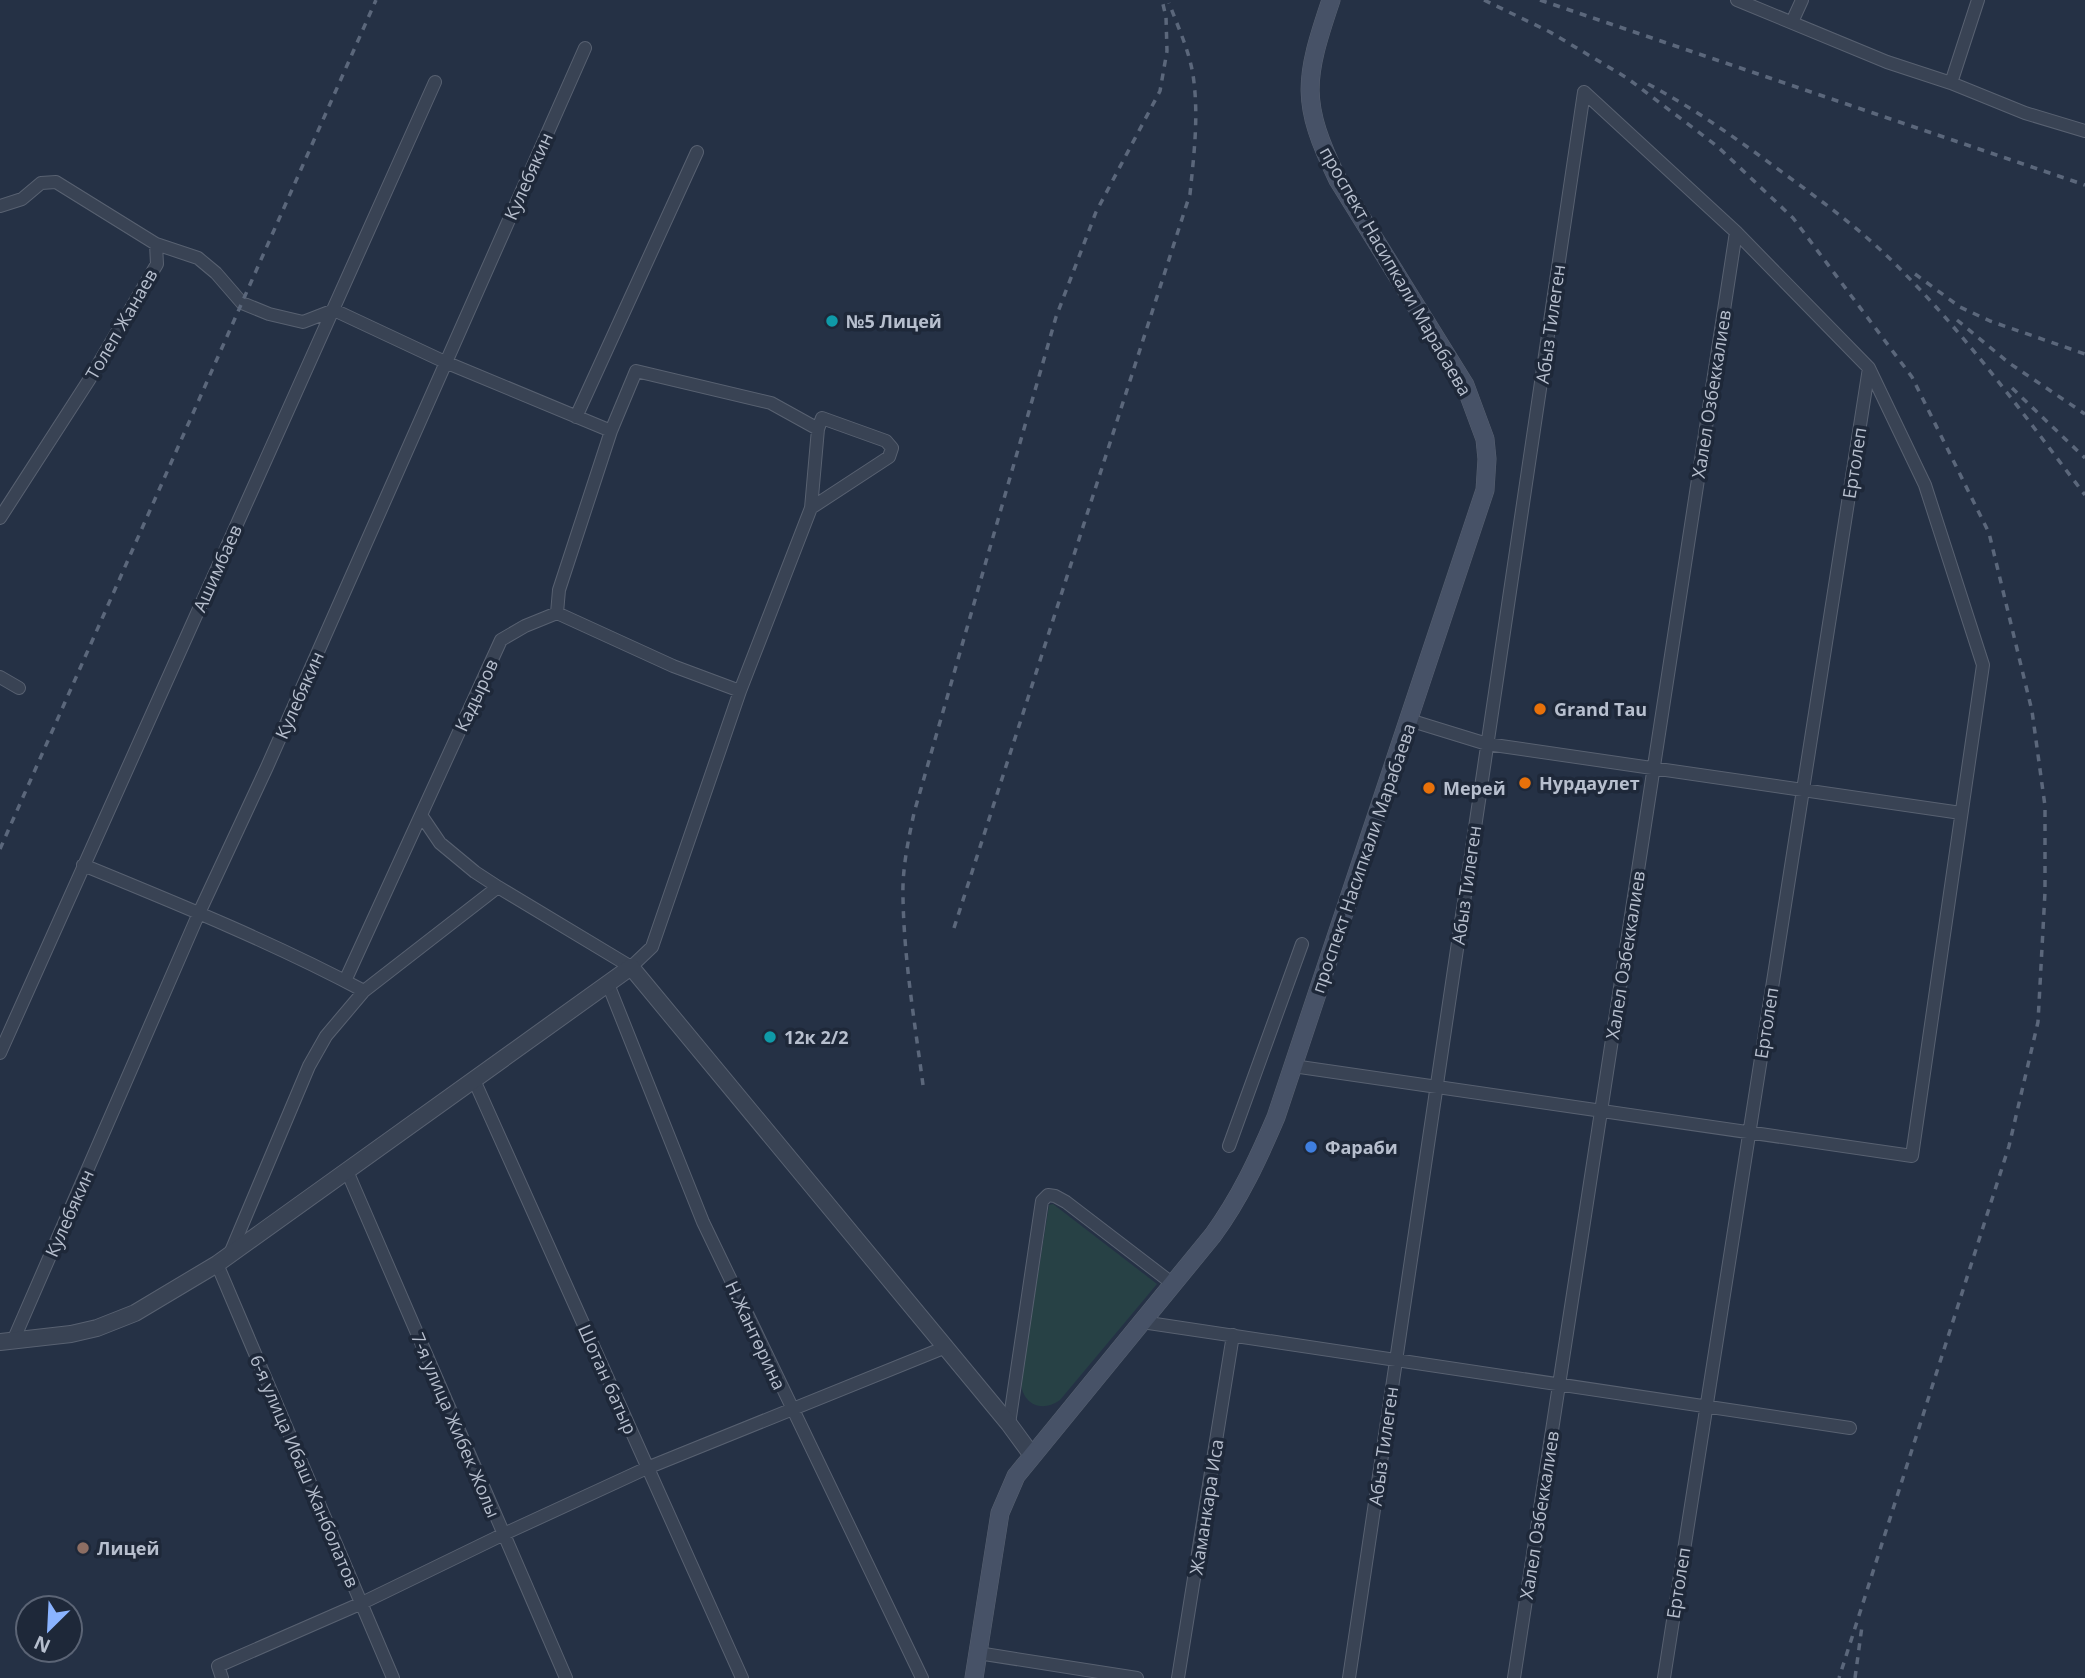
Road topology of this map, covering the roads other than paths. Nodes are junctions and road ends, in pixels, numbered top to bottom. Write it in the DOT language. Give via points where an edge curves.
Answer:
graph roads {
  1 [pos="1331,0"];
  2 [pos="1737,0"];
  3 [pos="1802,0"];
  4 [pos="1978,0"];
  5 [pos="1792,22"];
  6 [pos="585,48"];
  7 [pos="435,82"];
  8 [pos="1951,83"];
  9 [pos="2085,131"];
  10 [pos="697,152"];
  11 [pos="0,206"];
  12 [pos="1736,232"];
  13 [pos="156,244"];
  14 [pos="334,310"];
  15 [pos="445,362"];
  16 [pos="1869,368"];
  17 [pos="576,417"];
  18 [pos="818,429"];
  19 [pos="611,431"];
  20 [pos="811,508"];
  21 [pos="0,518"];
  22 [pos="557,613"];
  23 [pos="0,677"];
  24 [pos="19,688"];
  25 [pos="740,691"];
  26 [pos="1409,720"];
  27 [pos="1487,744"];
  28 [pos="1654,768"];
  29 [pos="1803,790"];
  30 [pos="1961,813"];
  31 [pos="421,815"];
  32 [pos="83,865"];
  33 [pos="498,887"];
  34 [pos="199,913"];
  35 [pos="1302,944"];
  36 [pos="631,967"];
  37 [pos="345,981"];
  38 [pos="608,984"];
  39 [pos="364,991"];
  40 [pos="0,1053"];
  41 [pos="1293,1066"];
  42 [pos="474,1080"];
  43 [pos="1436,1087"];
  44 [pos="1601,1111"];
  45 [pos="1749,1132"];
  46 [pos="1229,1146"];
  47 [pos="347,1171"];
  48 [pos="223,1260"];
  49 [pos="1174,1284"];
  50 [pos="1142,1322"];
  51 [pos="1233,1335"];
  52 [pos="6,1342"];
  53 [pos="946,1348"];
  54 [pos="1396,1360"];
  55 [pos="1559,1385"];
  56 [pos="1706,1408"];
  57 [pos="792,1410"];
  58 [pos="1009,1424"];
  59 [pos="1850,1428"];
  60 [pos="1031,1454"];
  61 [pos="647,1468"];
  62 [pos="504,1534"];
  63 [pos="362,1603"];
  64 [pos="978,1653"];
  65 [pos="220,1672"];
  66 [pos="393,1678"];
  67 [pos="566,1678"];
  68 [pos="742,1678"];
  69 [pos="922,1678"];
  70 [pos="974,1678"];
  71 [pos="1137,1678"];
  72 [pos="1178,1678"];
  73 [pos="1349,1678"];
  74 [pos="1514,1678"];
  75 [pos="1664,1678"];
  1 -- 26 [label="main road, проспект Насипкали Марабаева" via="1309,85 1320,144 1465,385 1486,449 1485,490"];
  2 -- 5 [label="street"];
  3 -- 5 [label="street"];
  4 -- 8 [label="street"];
  5 -- 8 [label="street"];
  6 -- 15 [label="street, Кулебякин"];
  7 -- 14 [label="street, Ашимбаев"];
  8 -- 9 [label="street"];
  10 -- 17 [label="street"];
  11 -- 13 [label="street, Толеп Жанаев" via="22,199 40,183 56,182"];
  12 -- 16 [label="street"];
  12 -- 27 [label="street, Абыз Тилеген" via="1584,92"];
  12 -- 28 [label="street, Халел Озбеккалиев"];
  13 -- 14 [label="street" via="198,258 242,303 269,314 303,322"];
  13 -- 21 [label="street, Толеп Жанаев" via="157,264"];
  14 -- 15 [label="street"];
  14 -- 32 [label="street, Ашимбаев"];
  15 -- 17 [label="street"];
  15 -- 34 [label="street, Кулебякин"];
  16 -- 29 [label="street, Ертолеп"];
  16 -- 30 [label="street" via="1925,485 1983,665"];
  17 -- 19 [label="street"];
  18 -- 19 [label="street" via="771,403 636,371"];
  18 -- 20 [label="street"];
  18 -- 20 [label="street" via="822,418 886,441 892,448 889,457"];
  19 -- 22 [label="street" via="559,590"];
  20 -- 25 [label="street"];
  22 -- 25 [label="street"];
  22 -- 31 [label="street, Кадыров" via="501,640"];
  23 -- 24 [label="street"];
  25 -- 36 [label="street" via="652,947"];
  26 -- 27 [label="street"];
  26 -- 41 [label="main road, проспект Насипкали Марабаева"];
  27 -- 28 [label="street"];
  27 -- 43 [label="street, Абыз Тилеген"];
  28 -- 29 [label="street"];
  28 -- 44 [label="street, Халел Озбеккалиев"];
  29 -- 30 [label="street"];
  29 -- 45 [label="street, Ертолеп"];
  30 -- 45 [label="street" via="1912,1156"];
  31 -- 33 [label="street" via="440,843"];
  31 -- 37 [label="street, Кадыров"];
  32 -- 34 [label="street"];
  32 -- 40 [label="street, Ашимбаев"];
  33 -- 36 [label="street"];
  33 -- 39 [label="street"];
  34 -- 37 [label="street"];
  34 -- 52 [label="street, Кулебякин"];
  35 -- 46 [label="street"];
  36 -- 38 [label="street"];
  36 -- 53 [label="street"];
  37 -- 39 [label="street"];
  38 -- 42 [label="street"];
  38 -- 57 [label="street, Н.Жантөрина" via="703,1222"];
  39 -- 48 [label="street" via="326,1036 309,1066"];
  41 -- 43 [label="street"];
  41 -- 49 [label="main road, проспект Насипкали Марабаева" via="1241,1194"];
  42 -- 47 [label="street"];
  42 -- 61 [label="street, Шотан батыр"];
  43 -- 44 [label="street"];
  43 -- 54 [label="street, Абыз Тилеген"];
  44 -- 45 [label="street"];
  44 -- 55 [label="street, Халел Озбеккалиев"];
  45 -- 56 [label="street, Ертолеп"];
  47 -- 48 [label="street"];
  47 -- 62 [label="street, 7-я улица Жибек Жолы"];
  48 -- 52 [label="street" via="135,1313 97,1328"];
  48 -- 63 [label="street, 6-я улица Ибаш Жанболатов"];
  49 -- 50 [label="main road, проспект Насипкали Марабаева"];
  49 -- 58 [label="street" via="1066,1202 1048,1195 1042,1201"];
  50 -- 51 [label="street"];
  50 -- 60 [label="main road, проспект Насипкали Марабаева"];
  51 -- 54 [label="street"];
  51 -- 72 [label="street, Жаманкара Иса"];
  53 -- 57 [label="street"];
  53 -- 58 [label="street"];
  54 -- 55 [label="street"];
  54 -- 73 [label="street, Абыз Тилеген"];
  55 -- 56 [label="street"];
  55 -- 74 [label="street, Халел Озбеккалиев"];
  56 -- 59 [label="street"];
  56 -- 75 [label="street, Ертолеп"];
  57 -- 61 [label="street"];
  57 -- 69 [label="street, Н.Жантөрина"];
  58 -- 60 [label="street"];
  60 -- 64 [label="main road, проспект Насипкали Марабаева" via="1000,1513"];
  61 -- 62 [label="street"];
  61 -- 68 [label="street, Шотан батыр"];
  62 -- 63 [label="street"];
  62 -- 67 [label="street, 7-я улица Жибек Жолы"];
  63 -- 65 [label="street"];
  63 -- 66 [label="street, 6-я улица Ибаш Жанболатов"];
  64 -- 70 [label="main road, проспект Насипкали Марабаева"];
  64 -- 71 [label="street"];
}
